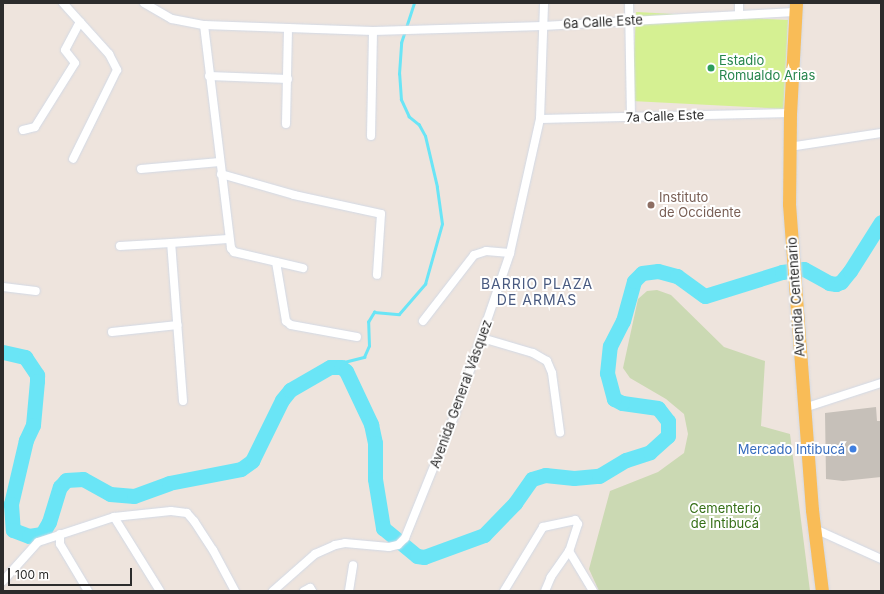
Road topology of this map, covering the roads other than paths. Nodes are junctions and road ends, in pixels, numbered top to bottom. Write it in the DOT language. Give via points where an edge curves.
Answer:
graph roads {
  1 [pos="63,3"];
  2 [pos="144,3"];
  3 [pos="544,3"];
  4 [pos="629,3"];
  5 [pos="739,3"];
  6 [pos="795,8"];
  7 [pos="739,14"];
  8 [pos="629,20"];
  9 [pos="80,22"];
  10 [pos="204,25"];
  11 [pos="543,26"];
  12 [pos="288,28"];
  13 [pos="373,31"];
  14 [pos="210,76"];
  15 [pos="288,79"];
  16 [pos="790,113"];
  17 [pos="631,117"];
  18 [pos="540,119"];
  19 [pos="286,124"];
  20 [pos="23,130"];
  21 [pos="881,133"];
  22 [pos="371,136"];
  23 [pos="789,147"];
  24 [pos="73,159"];
  25 [pos="220,162"];
  26 [pos="141,169"];
  27 [pos="221,174"];
  28 [pos="228,239"];
  29 [pos="171,243"];
  30 [pos="120,246"];
  31 [pos="510,253"];
  32 [pos="276,262"];
  33 [pos="303,268"];
  34 [pos="377,275"];
  35 [pos="3,287"];
  36 [pos="36,291"];
  37 [pos="423,321"];
  38 [pos="178,325"];
  39 [pos="112,332"];
  40 [pos="357,337"];
  41 [pos="482,338"];
  42 [pos="881,383"];
  43 [pos="183,401"];
  44 [pos="804,408"];
  45 [pos="560,432"];
  46 [pos="114,517"];
  47 [pos="815,529"];
  48 [pos="60,534"];
  49 [pos="569,551"];
  50 [pos="881,559"];
  51 [pos="353,565"];
  52 [pos="3,581"];
  53 [pos="88,591"];
  54 [pos="160,591"];
  55 [pos="235,591"];
  56 [pos="273,591"];
  57 [pos="304,591"];
  58 [pos="312,591"];
  59 [pos="349,591"];
  60 [pos="504,591"];
  61 [pos="545,591"];
  62 [pos="593,591"];
  63 [pos="822,591"];
  1 -- 9 [label="street"];
  2 -- 10 [label="street, 6a Calle Este" via="172,19"];
  3 -- 11 [label="street, Avenida General Vásquez"];
  4 -- 8 [label="street"];
  5 -- 7 [label="street"];
  6 -- 7 [label="street, 6a Calle Este"];
  6 -- 16 [label="main road, Avenida Centenario"];
  7 -- 8 [label="street, 6a Calle Este"];
  8 -- 11 [label="street, 6a Calle Este"];
  8 -- 17 [label="street"];
  9 -- 20 [label="street" via="65,50 75,63 35,127"];
  9 -- 24 [label="street" via="109,54 116,70"];
  10 -- 12 [label="street, 6a Calle Este"];
  10 -- 14 [label="street"];
  11 -- 13 [label="street, 6a Calle Este"];
  11 -- 18 [label="street, Avenida General Vásquez"];
  12 -- 13 [label="street, 6a Calle Este"];
  12 -- 15 [label="street"];
  13 -- 22 [label="street"];
  14 -- 15 [label="street"];
  14 -- 25 [label="street"];
  15 -- 19 [label="street"];
  16 -- 17 [label="street, 7a Calle Este"];
  16 -- 23 [label="main road, Avenida Centenario"];
  17 -- 18 [label="street, 7a Calle Este"];
  18 -- 31 [label="street, Avenida General Vásquez"];
  21 -- 23 [label="street"];
  23 -- 44 [label="main road, Avenida Centenario" via="789,204"];
  25 -- 26 [label="street"];
  25 -- 27 [label="street"];
  27 -- 28 [label="street"];
  27 -- 34 [label="street" via="294,195 381,214"];
  28 -- 29 [label="street"];
  28 -- 32 [label="street" via="234,252"];
  29 -- 30 [label="street"];
  29 -- 38 [label="street"];
  31 -- 37 [label="street" via="486,251 474,256"];
  31 -- 41 [label="street, Avenida General Vásquez"];
  32 -- 33 [label="street"];
  32 -- 40 [label="street" via="286,321 291,325"];
  35 -- 36 [label="street"];
  38 -- 39 [label="street"];
  38 -- 43 [label="street"];
  41 -- 45 [label="street" via="533,353 547,361 552,373"];
  41 -- 56 [label="street, Avenida General Vásquez" via="455,414 405,538 398,545 390,547 345,543 335,545 315,554"];
  42 -- 44 [label="street"];
  44 -- 47 [label="main road, Avenida Centenario"];
  46 -- 48 [label="street"];
  46 -- 54 [label="street"];
  46 -- 55 [label="street" via="171,511 187,513 213,550"];
  47 -- 50 [label="street"];
  47 -- 63 [label="main road, Avenida Centenario"];
  48 -- 52 [label="street" via="38,542"];
  48 -- 53 [label="street" via="60,544"];
  49 -- 60 [label="street" via="577,522 543,527"];
  49 -- 61 [label="street" via="551,577"];
  49 -- 62 [label="street"];
  51 -- 59 [label="street"];
  57 -- 58 [label="street" via="310,588"];
}
